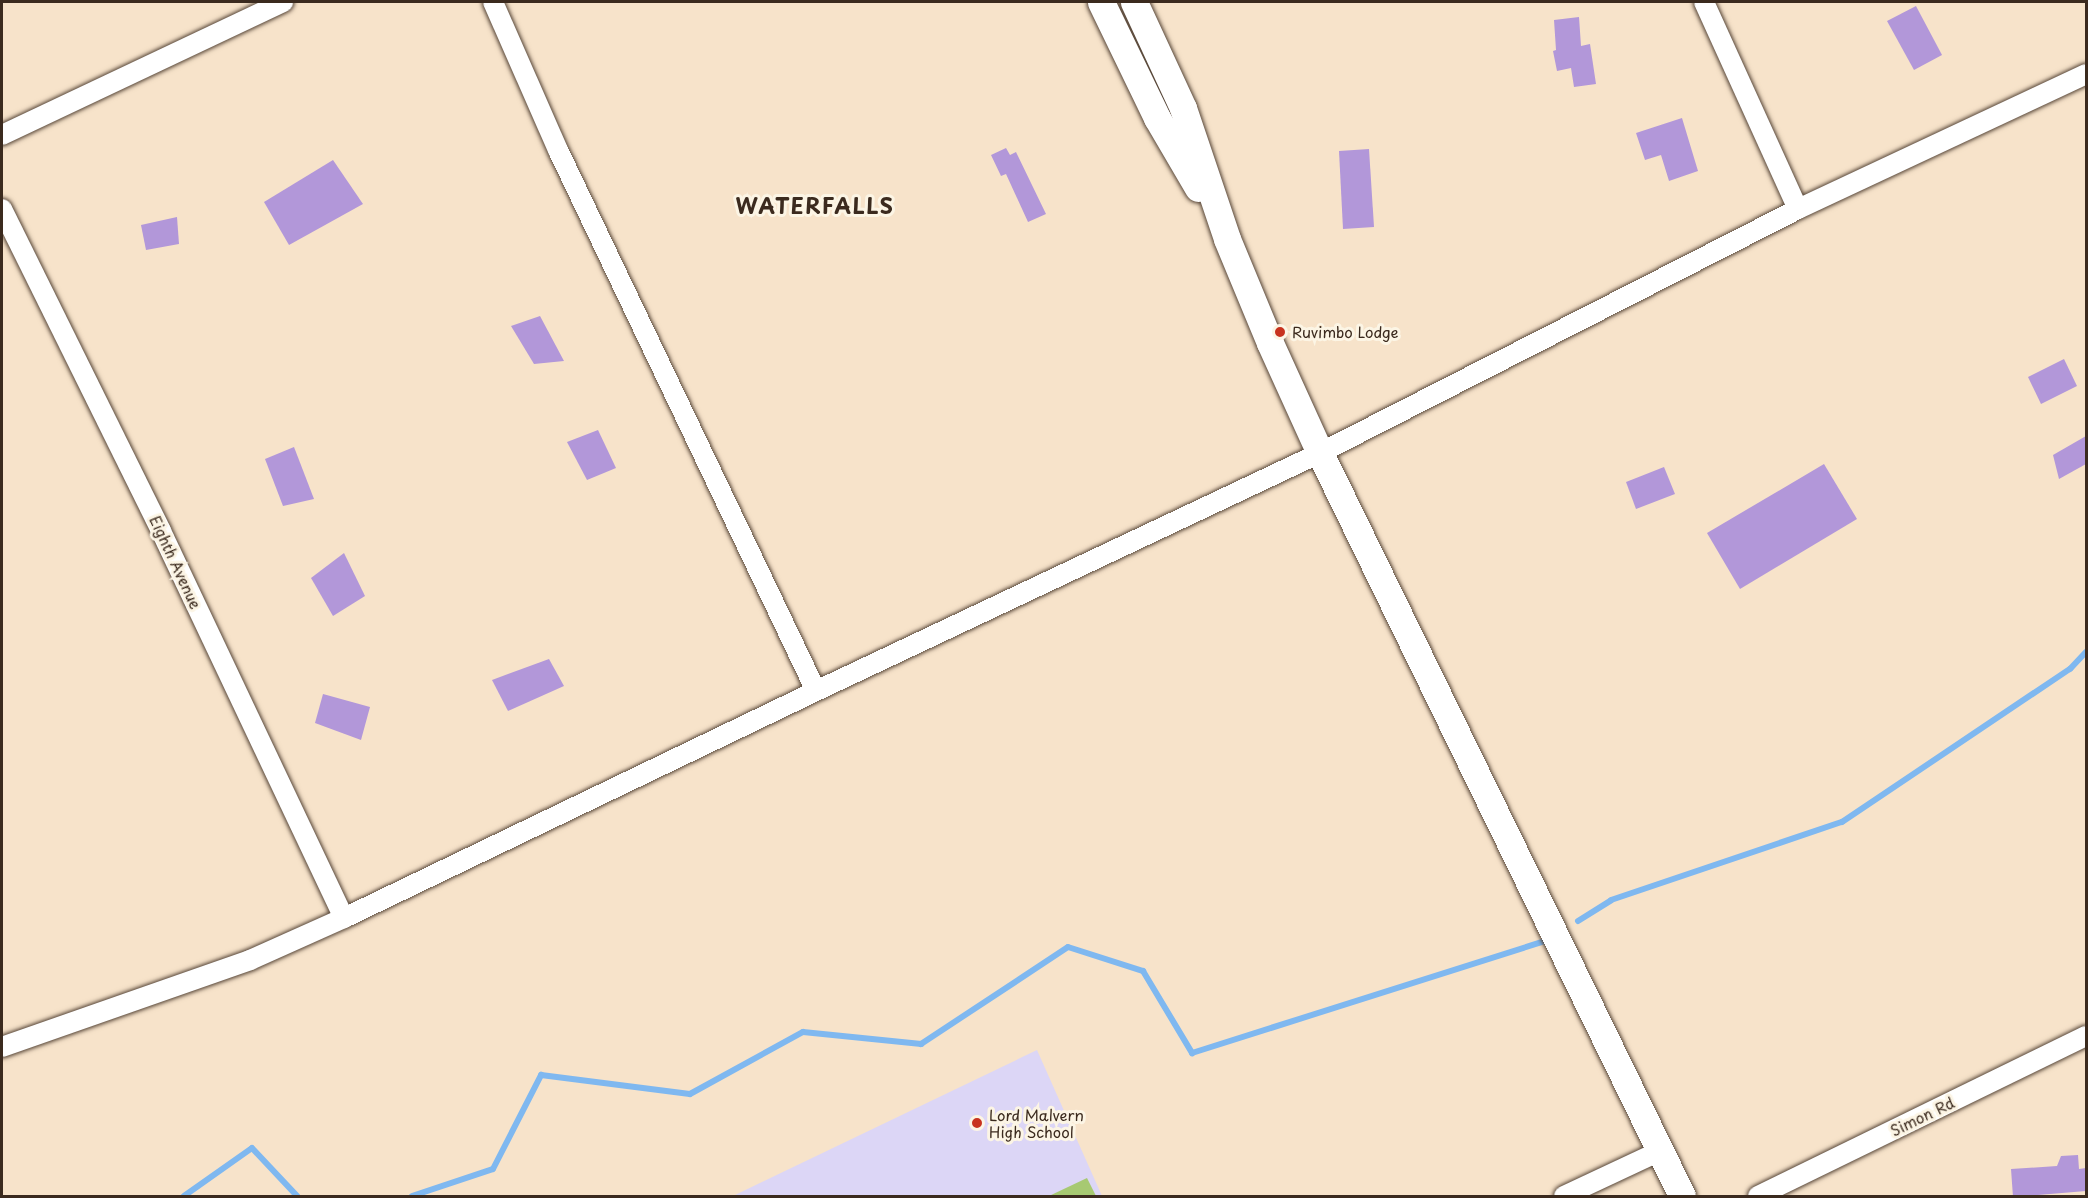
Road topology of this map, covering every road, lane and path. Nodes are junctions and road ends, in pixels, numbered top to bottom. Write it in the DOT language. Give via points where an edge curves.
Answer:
graph roads {
  1 [pos="283,2"];
  2 [pos="493,2"];
  3 [pos="1101,2"];
  4 [pos="1134,2"];
  5 [pos="1704,2"];
  6 [pos="2086,74"];
  7 [pos="2,135"];
  8 [pos="2,209"];
  9 [pos="1798,209"];
  10 [pos="1227,239"];
  11 [pos="1320,453"];
  12 [pos="816,691"];
  13 [pos="344,918"];
  14 [pos="2086,1036"];
  15 [pos="2,1047"];
  16 [pos="1660,1151"];
  17 [pos="1564,1197"];
  18 [pos="1682,1197"];
  19 [pos="1758,1197"];
  1 -- 7 [label="street"];
  2 -- 12 [label="street" via="558,150"];
  3 -- 10 [label="street" via="1157,118"];
  4 -- 10 [label="street" via="1183,108"];
  5 -- 9 [label="street"];
  6 -- 9 [label="street"];
  8 -- 13 [label="street, Eighth Avenue" via="162,531"];
  9 -- 11 [label="street"];
  10 -- 11 [label="street"];
  11 -- 12 [label="street"];
  11 -- 16 [label="street"];
  12 -- 13 [label="street"];
  13 -- 15 [label="street" via="250,960"];
  14 -- 19 [label="street, Simon Rd"];
  16 -- 17 [label="street"];
  16 -- 18 [label="street"];
}
